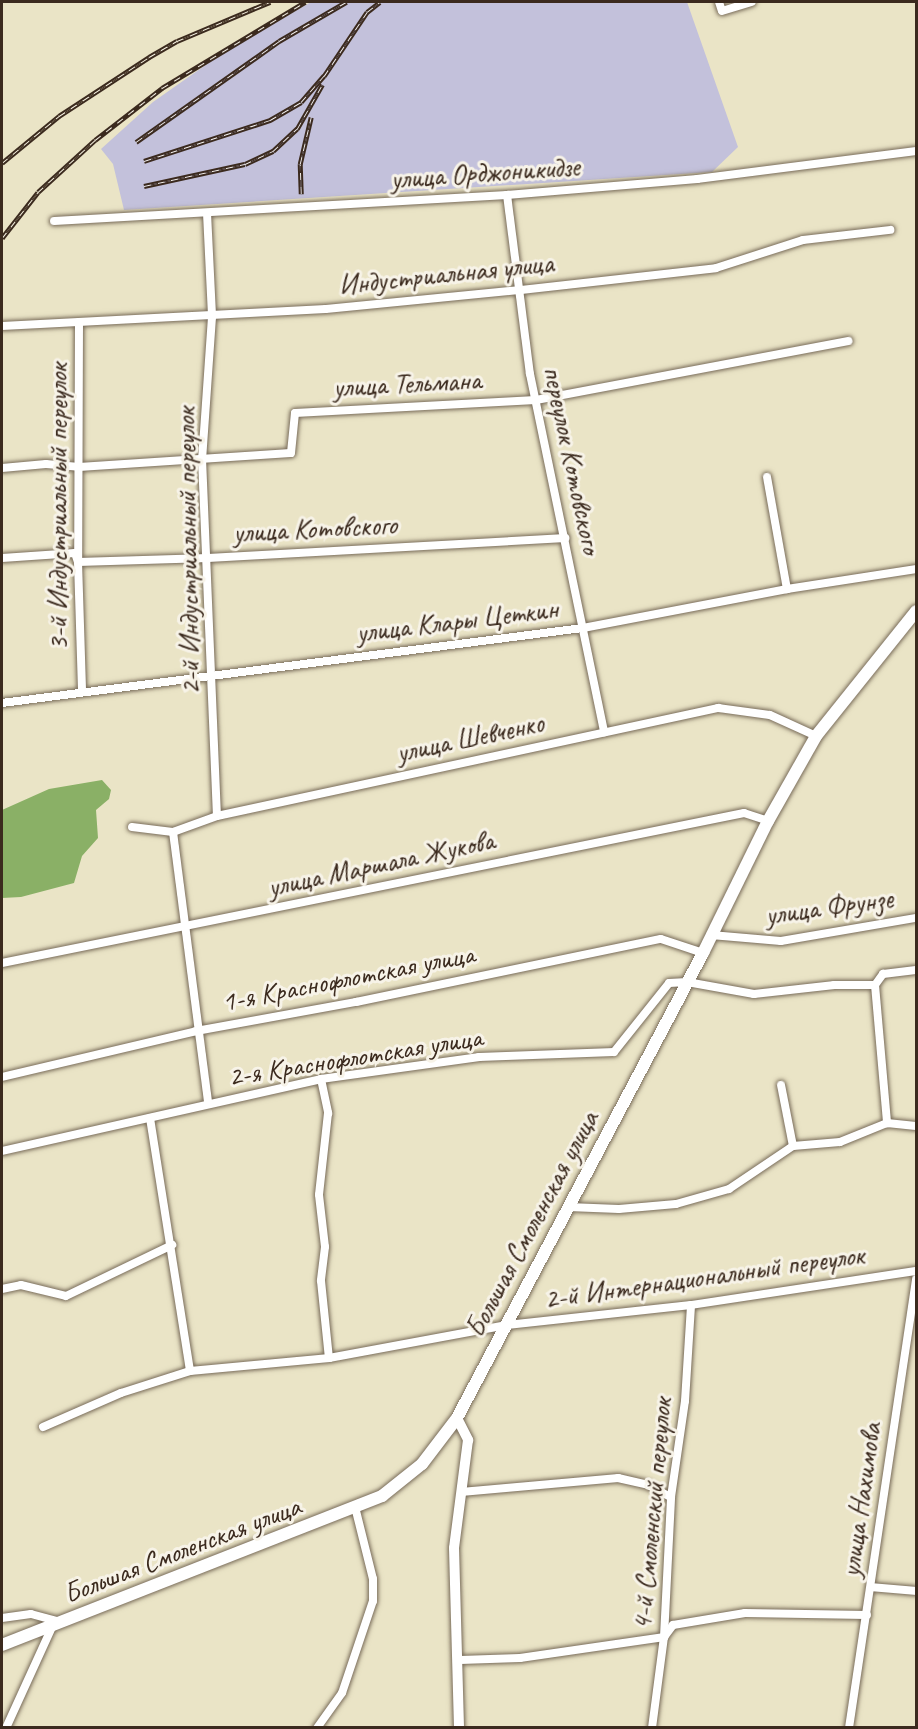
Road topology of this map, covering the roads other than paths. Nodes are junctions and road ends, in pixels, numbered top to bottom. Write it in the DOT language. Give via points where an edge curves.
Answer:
graph roads {
  1 [pos="719,2"];
  2 [pos="752,2"];
  3 [pos="916,152"];
  4 [pos="507,195"];
  5 [pos="207,213"];
  6 [pos="54,221"];
  7 [pos="890,230"];
  8 [pos="521,290"];
  9 [pos="212,316"];
  10 [pos="79,322"];
  11 [pos="2,326"];
  12 [pos="848,341"];
  13 [pos="536,400"];
  14 [pos="202,459"];
  15 [pos="80,467"];
  16 [pos="2,468"];
  17 [pos="767,477"];
  18 [pos="565,538"];
  19 [pos="2,558"];
  20 [pos="208,558"];
  21 [pos="78,562"];
  22 [pos="916,569"];
  23 [pos="787,589"];
  24 [pos="916,611"];
  25 [pos="582,628"];
  26 [pos="212,674"];
  27 [pos="82,691"];
  28 [pos="2,703"];
  29 [pos="604,732"];
  30 [pos="816,736"];
  31 [pos="217,816"];
  32 [pos="768,820"];
  33 [pos="132,827"];
  34 [pos="173,832"];
  35 [pos="916,918"];
  36 [pos="184,927"];
  37 [pos="711,935"];
  38 [pos="703,953"];
  39 [pos="2,963"];
  40 [pos="916,970"];
  41 [pos="687,982"];
  42 [pos="875,985"];
  43 [pos="196,1031"];
  44 [pos="2,1077"];
  45 [pos="321,1079"];
  46 [pos="781,1084"];
  47 [pos="208,1103"];
  48 [pos="150,1118"];
  49 [pos="887,1123"];
  50 [pos="916,1126"];
  51 [pos="793,1146"];
  52 [pos="2,1151"];
  53 [pos="568,1207"];
  54 [pos="172,1245"];
  55 [pos="916,1271"];
  56 [pos="916,1279"];
  57 [pos="2,1289"];
  58 [pos="691,1305"];
  59 [pos="507,1325"];
  60 [pos="329,1358"];
  61 [pos="190,1371"];
  62 [pos="457,1418"];
  63 [pos="43,1428"];
  64 [pos="461,1492"];
  65 [pos="671,1497"];
  66 [pos="355,1507"];
  67 [pos="871,1587"];
  68 [pos="916,1591"];
  69 [pos="867,1615"];
  70 [pos="2,1618"];
  71 [pos="57,1624"];
  72 [pos="664,1636"];
  73 [pos="2,1645"];
  74 [pos="460,1660"];
  75 [pos="6,1728"];
  76 [pos="317,1728"];
  77 [pos="459,1728"];
  78 [pos="652,1728"];
  79 [pos="849,1728"];
  1 -- 2 [label="street" via="722,11"];
  3 -- 4 [label="street, улица Орджоникидзе" via="697,179"];
  4 -- 5 [label="street, улица Орджоникидзе"];
  4 -- 8 [label="street, переулок Котовского"];
  5 -- 6 [label="street, улица Орджоникидзе"];
  5 -- 9 [label="street, 2-й Индустриальный переулок"];
  7 -- 8 [label="street, Индустриальная улица" via="803,240 716,268"];
  8 -- 9 [label="street, Индустриальная улица"];
  8 -- 13 [label="street, переулок Котовского"];
  9 -- 10 [label="street, Индустриальная улица"];
  9 -- 14 [label="street, 2-й Индустриальный переулок"];
  10 -- 11 [label="street, Индустриальная улица"];
  10 -- 15 [label="street, 3-й Индустриальный переулок"];
  12 -- 13 [label="street, улица Тельмана"];
  13 -- 14 [label="street, улица Тельмана" via="295,413 291,453"];
  13 -- 18 [label="street, переулок Котовского"];
  14 -- 15 [label="street, улица Тельмана"];
  14 -- 20 [label="street, 2-й Индустриальный переулок"];
  15 -- 16 [label="street, улица Тельмана" via="46,464"];
  15 -- 21 [label="street, 3-й Индустриальный переулок"];
  17 -- 23 [label="street"];
  18 -- 20 [label="street, улица Котовского"];
  18 -- 25 [label="street, переулок Котовского"];
  19 -- 21 [label="street, улица Котовского" via="75,554"];
  20 -- 21 [label="street, улица Котовского"];
  20 -- 26 [label="street, 2-й Индустриальный переулок"];
  21 -- 27 [label="street, 3-й Индустриальный переулок"];
  22 -- 23 [label="street, улица Клары Цеткин"];
  23 -- 25 [label="street, улица Клары Цеткин"];
  24 -- 30 [label="main road, Большая Смоленская улица"];
  25 -- 26 [label="street, улица Клары Цеткин"];
  25 -- 29 [label="street, переулок Котовского"];
  26 -- 27 [label="street, улица Клары Цеткин"];
  26 -- 31 [label="street, 2-й Индустриальный переулок"];
  27 -- 28 [label="street, улица Клары Цеткин"];
  29 -- 30 [label="street, улица Шевченко" via="718,708 770,715"];
  29 -- 31 [label="street, улица Шевченко"];
  30 -- 32 [label="main road, Большая Смоленская улица"];
  31 -- 34 [label="street, улица Шевченко"];
  32 -- 36 [label="street, улица Маршала Жукова" via="744,813"];
  32 -- 37 [label="main road, Большая Смоленская улица"];
  33 -- 34 [label="street, улица Шевченко"];
  34 -- 36 [label="street"];
  35 -- 37 [label="street, улица Фрунзе" via="781,941"];
  36 -- 39 [label="street, улица Маршала Жукова"];
  36 -- 43 [label="street"];
  37 -- 38 [label="main road, Большая Смоленская улица"];
  38 -- 41 [label="main road, Большая Смоленская улица"];
  38 -- 43 [label="street, 1-я Краснофлотская улица" via="661,939"];
  40 -- 42 [label="street" via="883,974"];
  41 -- 42 [label="street" via="754,994"];
  41 -- 45 [label="street, 2-я Краснофлотская улица" via="669,983 614,1052 479,1057"];
  41 -- 53 [label="main road, Большая Смоленская улица"];
  42 -- 49 [label="street"];
  43 -- 44 [label="street, 1-я Краснофлотская улица"];
  43 -- 47 [label="street"];
  45 -- 47 [label="street, 2-я Краснофлотская улица"];
  45 -- 60 [label="street" via="328,1113 319,1195 325,1247 321,1281"];
  46 -- 51 [label="street"];
  47 -- 48 [label="street, 2-я Краснофлотская улица"];
  48 -- 52 [label="street, 2-я Краснофлотская улица"];
  48 -- 54 [label="street"];
  49 -- 50 [label="street"];
  49 -- 51 [label="street" via="840,1142"];
  51 -- 53 [label="street" via="729,1189 676,1204 620,1209"];
  53 -- 59 [label="main road, Большая Смоленская улица"];
  54 -- 57 [label="street" via="66,1296 21,1285"];
  54 -- 61 [label="street"];
  55 -- 58 [label="street, 2-й Интернациональный переулок"];
  56 -- 67 [label="street, улица Нахимова"];
  58 -- 59 [label="street, 2-й Интернациональный переулок"];
  58 -- 65 [label="street, 4-й Смоленский переулок" via="685,1401"];
  59 -- 60 [label="street, 2-й Интернациональный переулок"];
  59 -- 62 [label="main road, Большая Смоленская улица"];
  60 -- 61 [label="street, 2-й Интернациональный переулок"];
  61 -- 63 [label="street, 2-й Интернациональный переулок" via="121,1393"];
  62 -- 64 [label="street" via="468,1440"];
  62 -- 66 [label="main road, Большая Смоленская улица" via="422,1464 382,1496"];
  64 -- 65 [label="street" via="618,1478 648,1485"];
  64 -- 74 [label="street" via="453,1548"];
  65 -- 72 [label="street, 4-й Смоленский переулок"];
  66 -- 71 [label="main road, Большая Смоленская улица"];
  66 -- 76 [label="street" via="373,1579 373,1601 342,1693"];
  67 -- 68 [label="street"];
  67 -- 69 [label="street, улица Нахимова"];
  69 -- 72 [label="street" via="745,1613 674,1625"];
  69 -- 79 [label="street, улица Нахимова"];
  70 -- 71 [label="street" via="31,1614"];
  71 -- 73 [label="main road, Большая Смоленская улица"];
  71 -- 75 [label="street"];
  72 -- 74 [label="street" via="520,1658"];
  72 -- 78 [label="street, 4-й Смоленский переулок"];
  74 -- 77 [label="street"];
}
